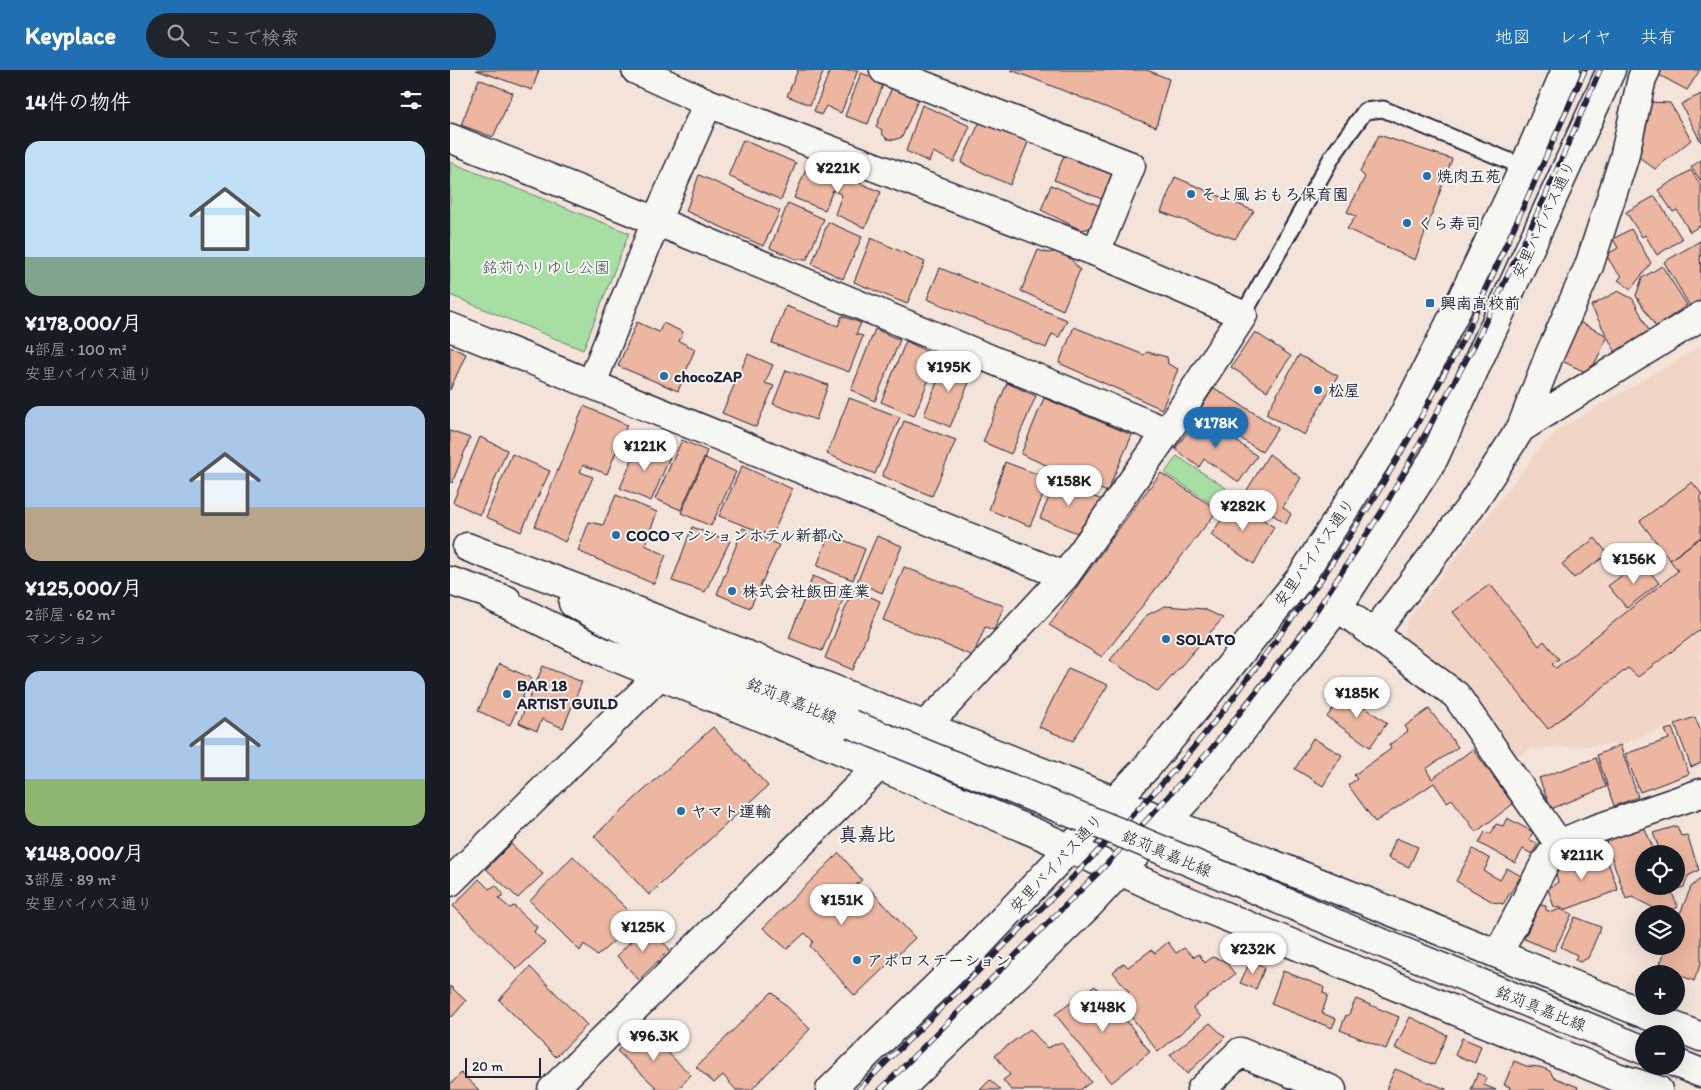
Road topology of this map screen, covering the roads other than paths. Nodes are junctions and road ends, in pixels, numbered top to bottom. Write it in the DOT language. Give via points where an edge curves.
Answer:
graph roads {
  1 [pos="636,70"];
  2 [pos="884,70"];
  3 [pos="1566,70"];
  4 [pos="1611,70"];
  5 [pos="1646,70"];
  6 [pos="708,103"];
  7 [pos="450,138"];
  8 [pos="1524,167"];
  9 [pos="656,221"];
  10 [pos="1096,252"];
  11 [pos="1243,315"];
  12 [pos="1701,316"];
  13 [pos="450,327"];
  14 [pos="592,384"];
  15 [pos="1521,428"];
  16 [pos="1167,432"];
  17 [pos="458,544"];
  18 [pos="1065,576"];
  19 [pos="450,581"];
  20 [pos="490,596"];
  21 [pos="1338,607"];
  22 [pos="1373,634"];
  23 [pos="634,635"];
  24 [pos="659,676"];
  25 [pos="923,726"];
  26 [pos="879,766"];
  27 [pos="1701,793"];
  28 [pos="1115,801"];
  29 [pos="1166,822"];
  30 [pos="1559,844"];
  31 [pos="1070,848"];
  32 [pos="1122,871"];
  33 [pos="450,882"];
  34 [pos="1498,954"];
  35 [pos="1701,1037"];
  36 [pos="1635,1046"];
  37 [pos="1685,1067"];
  38 [pos="1701,1073"];
  39 [pos="1615,1083"];
  40 [pos="552,1090"];
  41 [pos="830,1090"];
  42 [pos="899,1090"];
  43 [pos="1200,1090"];
  44 [pos="1332,1090"];
  45 [pos="1658,1090"];
  1 -- 6 [label="main road"];
  2 -- 10 [label="main road" via="1131,166"];
  3 -- 8 [label="main road, 安里バイパス通り"];
  4 -- 21 [label="main road, 安里バイパス通り" via="1434,458"];
  5 -- 15 [label="main road" via="1624,158 1589,266"];
  6 -- 9 [label="main road"];
  6 -- 10 [label="main road"];
  7 -- 9 [label="main road"];
  8 -- 11 [label="lane" via="1383,109 1364,111 1332,157"];
  8 -- 28 [label="main road, 安里バイパス通り" via="1398,426 1301,577 1202,701"];
  9 -- 14 [label="main road"];
  9 -- 16 [label="main road"];
  10 -- 11 [label="main road"];
  11 -- 16 [label="main road"];
  12 -- 15 [label="main road"];
  13 -- 14 [label="main road"];
  14 -- 18 [label="main road"];
  15 -- 22 [label="main road" via="1468,510"];
  16 -- 18 [label="main road"];
  17 -- 23 [label="main road, 銘苅真嘉比線"];
  17 -- 25 [label="main road" via="626,607"];
  18 -- 25 [label="main road"];
  19 -- 20 [label="main road, 銘苅真嘉比線"];
  20 -- 23 [label="main road, 銘苅真嘉比線"];
  20 -- 24 [label="main road"];
  21 -- 22 [label="main road"];
  21 -- 29 [label="main road, 安里バイパス通り" via="1209,774"];
  22 -- 30 [label="main road" via="1456,695"];
  23 -- 36 [label="main road, 銘苅真嘉比線, bridge"];
  24 -- 26 [label="main road"];
  24 -- 33 [label="main road"];
  25 -- 28 [label="main road"];
  26 -- 31 [label="main road"];
  26 -- 40 [label="main road"];
  27 -- 30 [label="main road"];
  28 -- 29 [label="main road"];
  28 -- 31 [label="main road, 安里バイパス通り"];
  29 -- 32 [label="main road, 安里バイパス通り"];
  29 -- 34 [label="main road"];
  30 -- 34 [label="main road" via="1545,863"];
  31 -- 32 [label="main road"];
  31 -- 41 [label="main road, 安里バイパス通り" via="970,954"];
  32 -- 39 [label="main road"];
  32 -- 42 [label="main road, 安里バイパス通り"];
  34 -- 35 [label="main road"];
  37 -- 38 [label="main road"];
  39 -- 45 [label="main road"];
  43 -- 44 [label="main road" via="1240,1052"];
}
